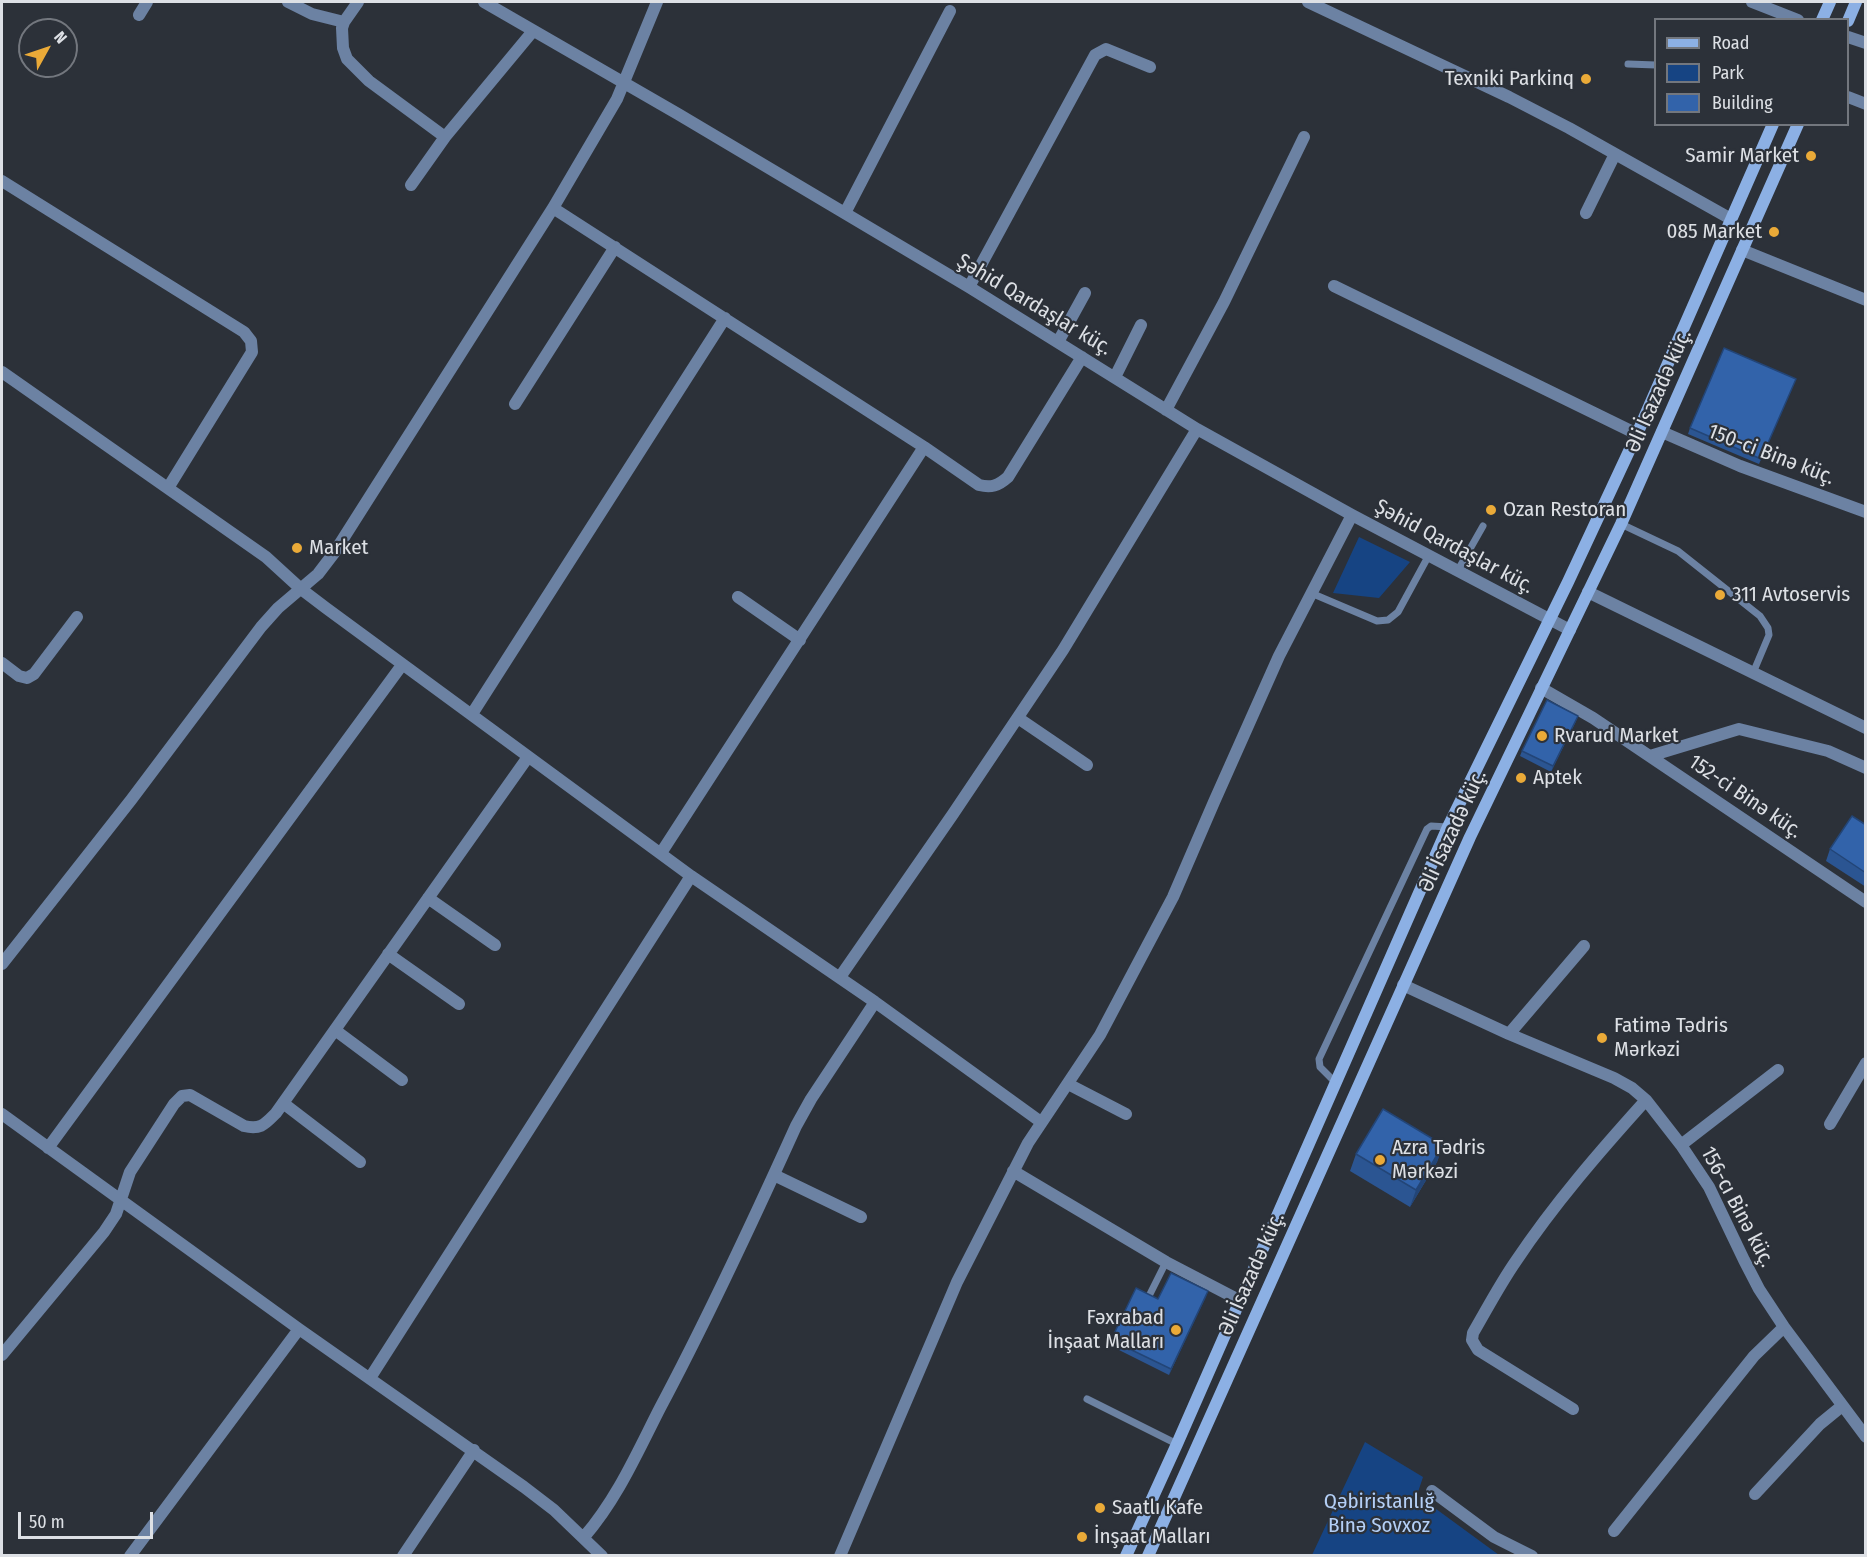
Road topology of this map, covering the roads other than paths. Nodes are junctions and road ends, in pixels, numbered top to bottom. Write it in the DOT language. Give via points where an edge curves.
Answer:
graph roads {
  1 [pos="147,2"];
  2 [pos="288,2"];
  3 [pos="358,2"];
  4 [pos="484,2"];
  5 [pos="657,2"];
  6 [pos="1308,2"];
  7 [pos="1752,2"];
  8 [pos="1830,2"];
  9 [pos="1856,2"];
  10 [pos="950,11"];
  11 [pos="140,15"];
  12 [pos="1793,18"];
  13 [pos="1823,18"];
  14 [pos="1849,19"];
  15 [pos="344,22"];
  16 [pos="533,31"];
  17 [pos="1849,37"];
  18 [pos="1866,42"];
  19 [pos="1628,64"];
  20 [pos="1654,65"];
  21 [pos="1149,67"];
  22 [pos="623,84"];
  23 [pos="1849,98"];
  24 [pos="1866,104"];
  25 [pos="1772,126"];
  26 [pos="1797,126"];
  27 [pos="445,137"];
  28 [pos="1304,137"];
  29 [pos="1615,153"];
  30 [pos="2,181"];
  31 [pos="411,185"];
  32 [pos="553,208"];
  33 [pos="845,213"];
  34 [pos="1586,213"];
  35 [pos="1731,219"];
  36 [pos="615,247"];
  37 [pos="1742,250"];
  38 [pos="1334,286"];
  39 [pos="969,287"];
  40 [pos="1085,293"];
  41 [pos="1866,300"];
  42 [pos="725,318"];
  43 [pos="1141,325"];
  44 [pos="1058,342"];
  45 [pos="1082,357"];
  46 [pos="2,372"];
  47 [pos="1114,377"];
  48 [pos="515,404"];
  49 [pos="1166,410"];
  50 [pos="1197,429"];
  51 [pos="1662,432"];
  52 [pos="1637,434"];
  53 [pos="924,447"];
  54 [pos="168,488"];
  55 [pos="1866,512"];
  56 [pos="1352,515"];
  57 [pos="1621,524"];
  58 [pos="1483,526"];
  59 [pos="1429,555"];
  60 [pos="1458,570"];
  61 [pos="1568,582"];
  62 [pos="301,589"];
  63 [pos="1588,592"];
  64 [pos="1311,593"];
  65 [pos="738,597"];
  66 [pos="76,617"];
  67 [pos="1550,619"];
  68 [pos="1570,630"];
  69 [pos="800,640"];
  70 [pos="2,663"];
  71 [pos="402,665"];
  72 [pos="1753,673"];
  73 [pos="1541,688"];
  74 [pos="472,714"];
  75 [pos="1018,718"];
  76 [pos="1866,728"];
  77 [pos="1650,756"];
  78 [pos="528,757"];
  79 [pos="1087,765"];
  80 [pos="1866,768"];
  81 [pos="1448,827"];
  82 [pos="661,853"];
  83 [pos="691,876"];
  84 [pos="428,898"];
  85 [pos="1866,902"];
  86 [pos="495,945"];
  87 [pos="1584,946"];
  88 [pos="388,954"];
  89 [pos="2,964"];
  90 [pos="840,977"];
  91 [pos="1403,985"];
  92 [pos="875,1002"];
  93 [pos="459,1004"];
  94 [pos="335,1030"];
  95 [pos="1509,1034"];
  96 [pos="1866,1063"];
  97 [pos="1778,1070"];
  98 [pos="402,1080"];
  99 [pos="1335,1082"];
  100 [pos="1068,1083"];
  101 [pos="1646,1100"];
  102 [pos="283,1103"];
  103 [pos="2,1114"];
  104 [pos="1126,1114"];
  105 [pos="1041,1122"];
  106 [pos="1830,1124"];
  107 [pos="1681,1145"];
  108 [pos="48,1148"];
  109 [pos="360,1162"];
  110 [pos="1013,1171"];
  111 [pos="774,1174"];
  112 [pos="121,1199"];
  113 [pos="861,1217"];
  114 [pos="1166,1262"];
  115 [pos="1149,1296"];
  116 [pos="1239,1300"];
  117 [pos="1257,1309"];
  118 [pos="1784,1327"];
  119 [pos="299,1329"];
  120 [pos="2,1355"];
  121 [pos="370,1378"];
  122 [pos="1087,1399"];
  123 [pos="1842,1406"];
  124 [pos="1573,1409"];
  125 [pos="1866,1437"];
  126 [pos="1177,1444"];
  127 [pos="474,1450"];
  128 [pos="1432,1491"];
  129 [pos="1755,1494"];
  130 [pos="1614,1531"];
  131 [pos="584,1537"];
  132 [pos="130,1556"];
  133 [pos="403,1556"];
  134 [pos="602,1556"];
  135 [pos="840,1556"];
  136 [pos="1126,1556"];
  137 [pos="1148,1556"];
  138 [pos="1532,1556"];
  1 -- 11 [label="street"];
  2 -- 15 [label="street" via="312,14"];
  3 -- 15 [label="street"];
  4 -- 16 [label="street, Şəhid Qardaşlar küç."];
  5 -- 22 [label="street"];
  6 -- 29 [label="street" via="1509,97"];
  7 -- 12 [label="street"];
  8 -- 13 [label="main road"];
  9 -- 14 [label="main road"];
  10 -- 33 [label="street"];
  15 -- 27 [label="street" via="344,48 356,70"];
  16 -- 22 [label="street, Şəhid Qardaşlar küç."];
  16 -- 27 [label="street"];
  17 -- 18 [label="street"];
  19 -- 20 [label="lane"];
  21 -- 39 [label="street" via="1106,49 1095,55"];
  22 -- 32 [label="street"];
  22 -- 33 [label="street, Şəhid Qardaşlar küç."];
  23 -- 24 [label="street"];
  25 -- 35 [label="main road, Əli İsazadə küç."];
  26 -- 37 [label="main road, Əli İsazadə küç."];
  27 -- 31 [label="street"];
  28 -- 49 [label="street" via="1224,302"];
  29 -- 34 [label="street"];
  29 -- 35 [label="street"];
  30 -- 54 [label="street" via="244,332 251,341 252,352"];
  32 -- 36 [label="street"];
  32 -- 62 [label="street" via="334,553"];
  33 -- 39 [label="street, Şəhid Qardaşlar küç."];
  35 -- 52 [label="main road, Əli İsazadə küç."];
  36 -- 42 [label="street"];
  36 -- 48 [label="street"];
  37 -- 41 [label="street"];
  37 -- 51 [label="main road, Əli İsazadə küç."];
  38 -- 52 [label="street"];
  39 -- 44 [label="street, Şəhid Qardaşlar küç."];
  40 -- 44 [label="street"];
  42 -- 53 [label="street"];
  42 -- 74 [label="street"];
  43 -- 47 [label="street"];
  44 -- 45 [label="street, Şəhid Qardaşlar küç."];
  45 -- 47 [label="street, Şəhid Qardaşlar küç."];
  45 -- 53 [label="street" via="1002,483 979,485"];
  46 -- 54 [label="street"];
  47 -- 49 [label="street, Şəhid Qardaşlar küç."];
  49 -- 50 [label="street, Şəhid Qardaşlar küç."];
  50 -- 56 [label="street, Şəhid Qardaşlar küç."];
  50 -- 75 [label="street"];
  51 -- 55 [label="street, 150-ci Binə küç." via="1740,466"];
  51 -- 57 [label="main road, Əli İsazadə küç."];
  52 -- 61 [label="main road, Əli İsazadə küç."];
  53 -- 69 [label="street"];
  54 -- 62 [label="street" via="266,557"];
  56 -- 59 [label="street, Şəhid Qardaşlar küç."];
  56 -- 64 [label="street"];
  57 -- 63 [label="main road, Əli İsazadə küç."];
  57 -- 72 [label="lane" via="1678,551 1760,616 1769,635"];
  58 -- 60 [label="lane"];
  59 -- 60 [label="street, Şəhid Qardaşlar küç."];
  59 -- 64 [label="lane" via="1398,612 1388,620 1377,621"];
  60 -- 67 [label="street, Şəhid Qardaşlar küç."];
  61 -- 63 [label="main road"];
  61 -- 67 [label="main road, Əli İsazadə küç."];
  62 -- 71 [label="street"];
  62 -- 89 [label="street" via="261,627"];
  63 -- 68 [label="main road, Əli İsazadə küç."];
  63 -- 72 [label="street"];
  64 -- 100 [label="street" via="1279,656 1173,897 1100,1035"];
  65 -- 69 [label="street"];
  66 -- 70 [label="street" via="34,674 27,678 19,676"];
  67 -- 68 [label="street, Şəhid Qardaşlar küç."];
  67 -- 81 [label="main road, Əli İsazadə küç."];
  68 -- 73 [label="main road, Əli İsazadə küç."];
  69 -- 82 [label="street"];
  71 -- 74 [label="street"];
  71 -- 108 [label="street"];
  72 -- 76 [label="street"];
  73 -- 77 [label="street, 152-ci Binə küç."];
  73 -- 91 [label="main road, Əli İsazadə küç."];
  74 -- 78 [label="street"];
  75 -- 79 [label="street"];
  75 -- 90 [label="street"];
  77 -- 80 [label="street" via="1739,729 1828,751"];
  77 -- 85 [label="street, 152-ci Binə küç."];
  78 -- 82 [label="street"];
  78 -- 84 [label="street"];
  81 -- 99 [label="main road, Əli İsazadə küç."];
  81 -- 99 [label="lane" via="1427,829 1319,1059 1320,1067"];
  82 -- 83 [label="street"];
  83 -- 90 [label="street"];
  83 -- 121 [label="street"];
  84 -- 86 [label="street"];
  84 -- 88 [label="street"];
  87 -- 95 [label="street"];
  88 -- 93 [label="street"];
  88 -- 94 [label="street"];
  90 -- 92 [label="street"];
  91 -- 95 [label="street, 156-cı Binə küç."];
  91 -- 117 [label="main road, Əli İsazadə küç."];
  92 -- 105 [label="street"];
  92 -- 111 [label="street" via="811,1099"];
  94 -- 98 [label="street"];
  94 -- 102 [label="street"];
  95 -- 101 [label="street, 156-cı Binə küç." via="1614,1078"];
  96 -- 106 [label="street"];
  97 -- 107 [label="street"];
  99 -- 116 [label="main road, Əli İsazadə küç."];
  100 -- 104 [label="street"];
  100 -- 105 [label="street"];
  101 -- 107 [label="street, 156-cı Binə küç."];
  101 -- 124 [label="street" via="1540,1227 1473,1333 1478,1350"];
  102 -- 109 [label="street"];
  102 -- 112 [label="street" via="265,1125 254,1129 190,1095 182,1096 130,1172"];
  103 -- 108 [label="street"];
  105 -- 110 [label="street"];
  107 -- 118 [label="street, 156-cı Binə küç." via="1709,1187 1759,1289"];
  108 -- 112 [label="street"];
  110 -- 114 [label="street"];
  110 -- 135 [label="street" via="957,1282"];
  111 -- 113 [label="street"];
  111 -- 131 [label="street" via="692,1347 618,1490"];
  112 -- 119 [label="street"];
  112 -- 120 [label="street" via="104,1232"];
  114 -- 115 [label="lane"];
  114 -- 116 [label="street"];
  116 -- 117 [label="main road"];
  116 -- 126 [label="main road, Əli İsazadə küç."];
  117 -- 137 [label="main road, Əli İsazadə küç."];
  118 -- 123 [label="street, 156-cı Binə küç."];
  118 -- 130 [label="street" via="1754,1356"];
  119 -- 121 [label="street"];
  119 -- 132 [label="street"];
  121 -- 127 [label="street"];
  122 -- 126 [label="lane"];
  123 -- 125 [label="street, 156-cı Binə küç."];
  123 -- 129 [label="street"];
  126 -- 136 [label="main road, Əli İsazadə küç."];
  127 -- 131 [label="street"];
  127 -- 133 [label="street"];
  128 -- 138 [label="street" via="1494,1537"];
  131 -- 134 [label="street"];
}
